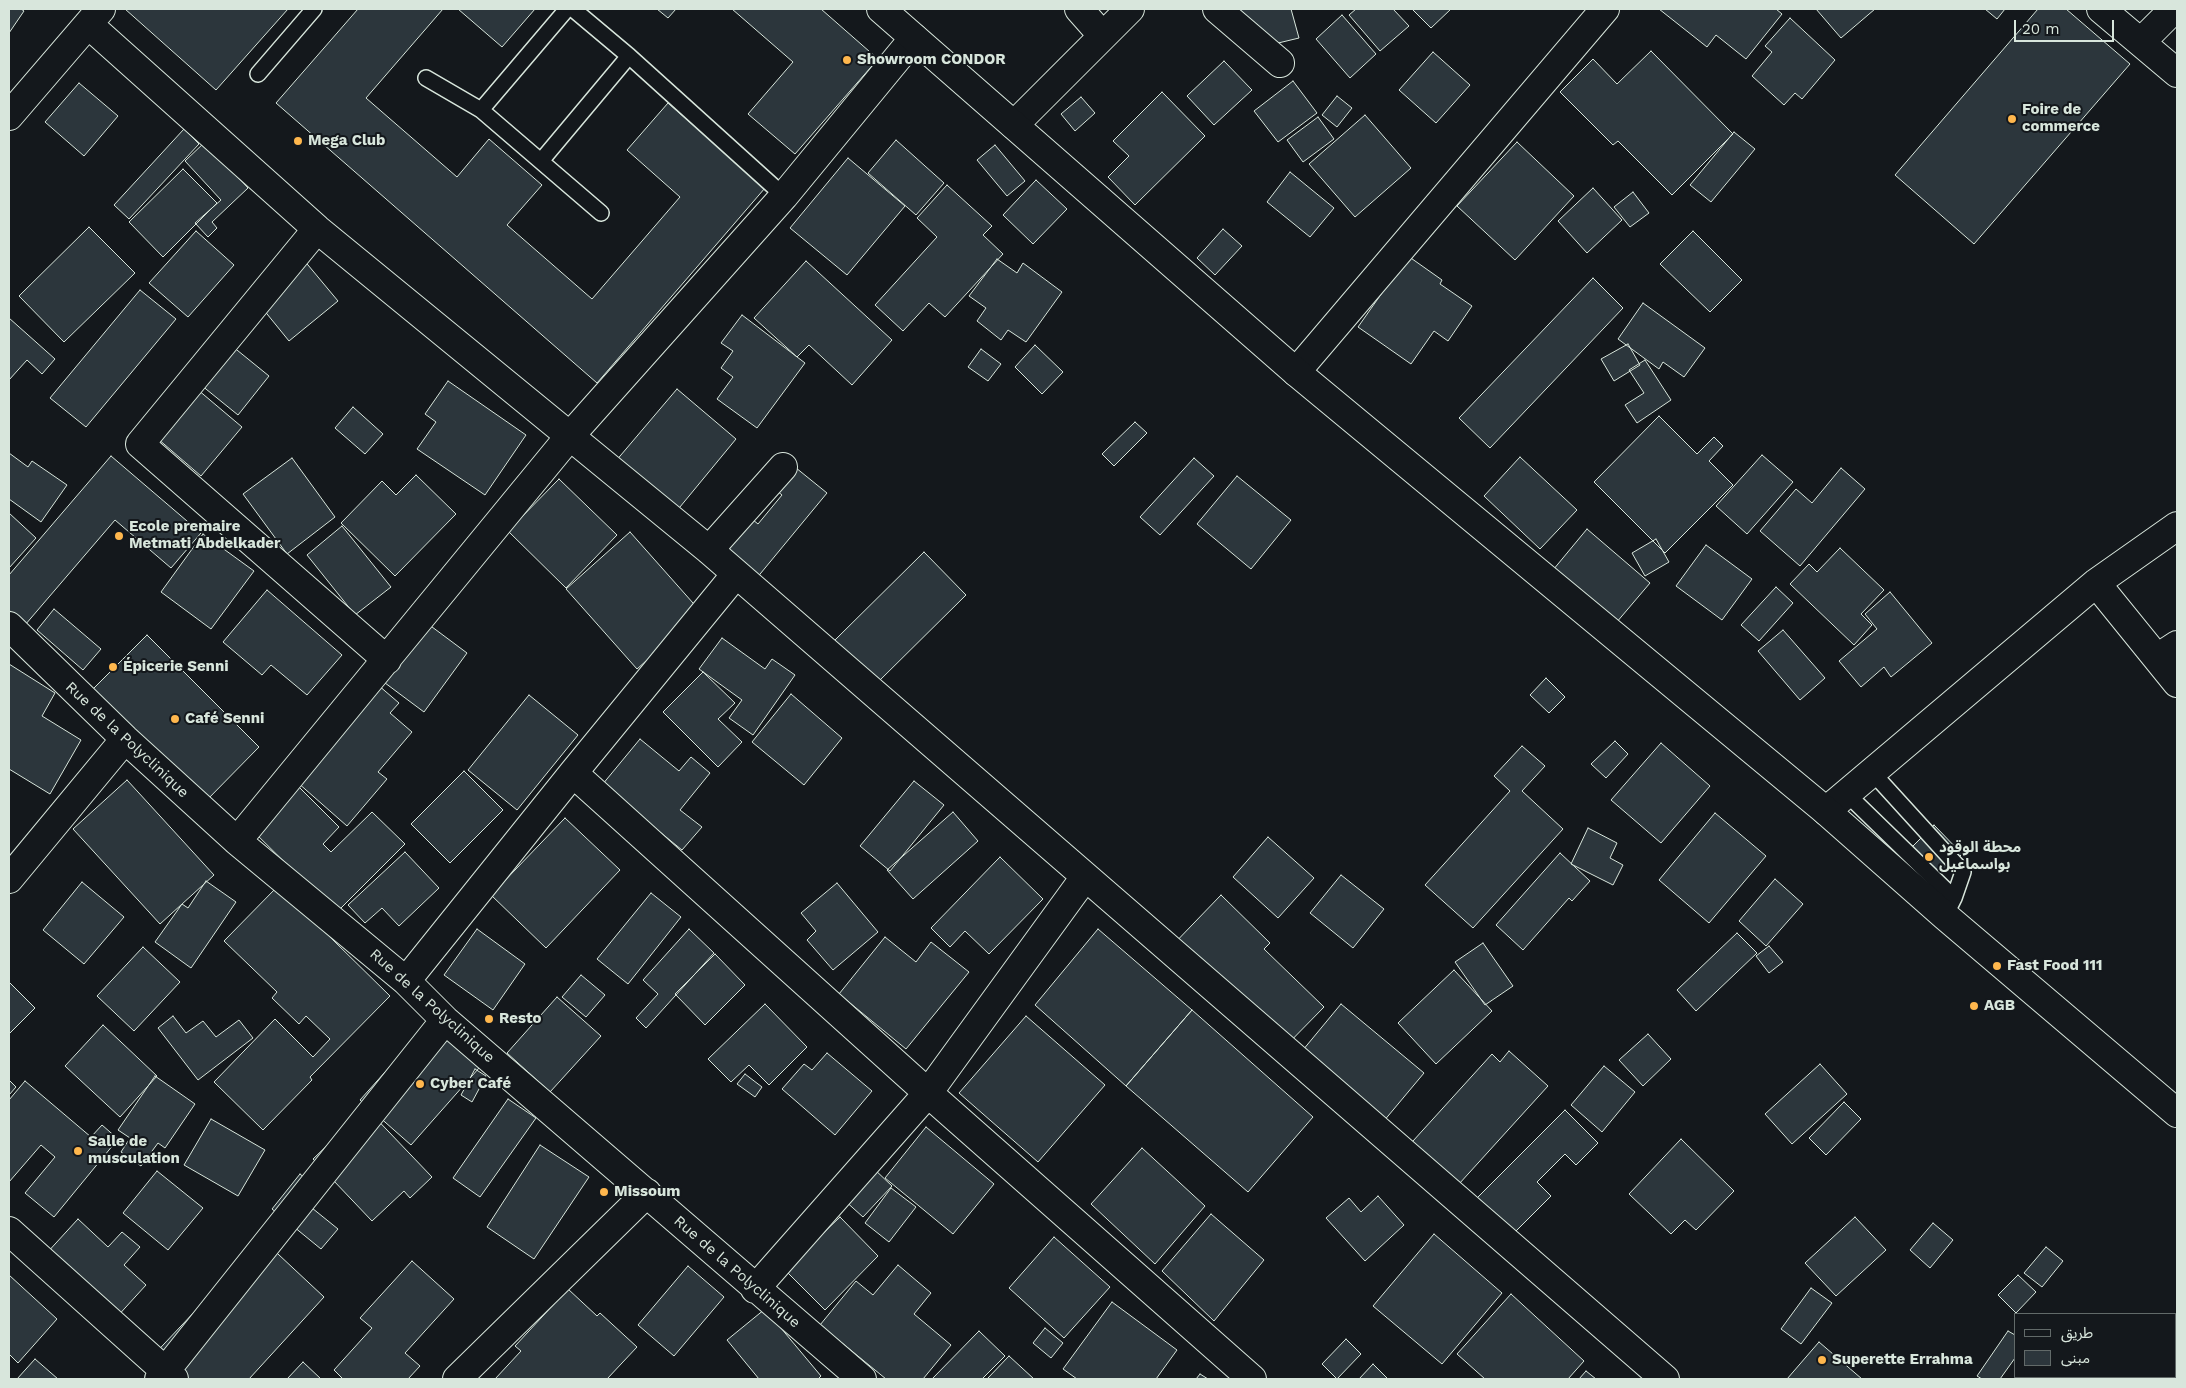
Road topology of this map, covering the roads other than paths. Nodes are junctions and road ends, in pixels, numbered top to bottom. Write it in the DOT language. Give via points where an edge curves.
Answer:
graph roads {
  1 [pos="314,9"];
  2 [pos="567,9"];
  3 [pos="573,9"];
  4 [pos="881,9"];
  5 [pos="1079,9"];
  6 [pos="1130,9"];
  7 [pos="1217,9"];
  8 [pos="1605,9"];
  9 [pos="2101,9"];
  10 [pos="2174,9"];
  11 [pos="94,17"];
  12 [pos="1102,35"];
  13 [pos="914,38"];
  14 [pos="2141,42"];
  15 [pos="629,56"];
  16 [pos="1280,63"];
  17 [pos="2177,73"];
  18 [pos="258,74"];
  19 [pos="426,78"];
  20 [pos="481,110"];
  21 [pos="9,116"];
  22 [pos="1014,125"];
  23 [pos="541,161"];
  24 [pos="784,196"];
  25 [pos="601,213"];
  26 [pos="317,229"];
  27 [pos="1296,372"];
  28 [pos="568,437"];
  29 [pos="783,467"];
  30 [pos="2177,526"];
  31 [pos="709,550"];
  32 [pos="736,574"];
  33 [pos="2096,583"];
  34 [pos="9,626"];
  35 [pos="2167,652"];
  36 [pos="386,660"];
  37 [pos="2177,682"];
  38 [pos="124,739"];
  39 [pos="1871,771"];
  40 [pos="573,773"];
  41 [pos="1848,794"];
  42 [pos="1826,810"];
  43 [pos="237,841"];
  44 [pos="1085,877"];
  45 [pos="9,879"];
  46 [pos="1950,907"];
  47 [pos="406,981"];
  48 [pos="445,1020"];
  49 [pos="928,1093"];
  50 [pos="2177,1113"];
  51 [pos="647,1193"];
  52 [pos="9,1231"];
  53 [pos="755,1288"];
  54 [pos="166,1377"];
  55 [pos="457,1379"];
  56 [pos="862,1379"];
  57 [pos="1252,1379"];
  58 [pos="1665,1379"];
  1 -- 18 [label="lane"];
  2 -- 20 [label="lane"];
  3 -- 15 [label="lane"];
  4 -- 13 [label="street"];
  5 -- 12 [label="street"];
  6 -- 12 [label="street"];
  7 -- 16 [label="street"];
  8 -- 27 [label="street"];
  9 -- 14 [label="street"];
  10 -- 14 [label="street"];
  11 -- 21 [label="street"];
  11 -- 26 [label="street"];
  12 -- 22 [label="street"];
  13 -- 22 [label="street"];
  13 -- 24 [label="street"];
  14 -- 17 [label="street"];
  15 -- 23 [label="lane"];
  15 -- 24 [label="lane"];
  19 -- 20 [label="lane"];
  20 -- 23 [label="lane"];
  22 -- 27 [label="street"];
  23 -- 25 [label="lane"];
  24 -- 28 [label="street"];
  26 -- 28 [label="street"];
  26 -- 36 [label="street" via="140,444"];
  27 -- 42 [label="street"];
  28 -- 31 [label="street"];
  28 -- 36 [label="street"];
  29 -- 31 [label="street"];
  30 -- 33 [label="street"];
  31 -- 32 [label="street"];
  32 -- 40 [label="street"];
  32 -- 44 [label="street"];
  33 -- 35 [label="street"];
  33 -- 39 [label="street"];
  34 -- 38 [label="street, Rue de la Polyclinique"];
  35 -- 37 [label="street"];
  36 -- 43 [label="street"];
  38 -- 43 [label="street, Rue de la Polyclinique"];
  38 -- 45 [label="street"];
  39 -- 41 [label="street"];
  39 -- 46 [label="lane" via="1963,872"];
  40 -- 47 [label="street"];
  40 -- 49 [label="street"];
  41 -- 42 [label="street"];
  41 -- 46 [label="lane"];
  42 -- 46 [label="street"];
  43 -- 47 [label="street, Rue de la Polyclinique"];
  44 -- 49 [label="street"];
  44 -- 58 [label="street"];
  46 -- 50 [label="street"];
  47 -- 48 [label="street, Rue de la Polyclinique"];
  48 -- 51 [label="street, Rue de la Polyclinique"];
  48 -- 54 [label="street"];
  49 -- 53 [label="street"];
  49 -- 57 [label="street"];
  51 -- 53 [label="street, Rue de la Polyclinique"];
  51 -- 55 [label="street"];
  52 -- 54 [label="street"];
  53 -- 56 [label="street, Rue de la Polyclinique"];
}
